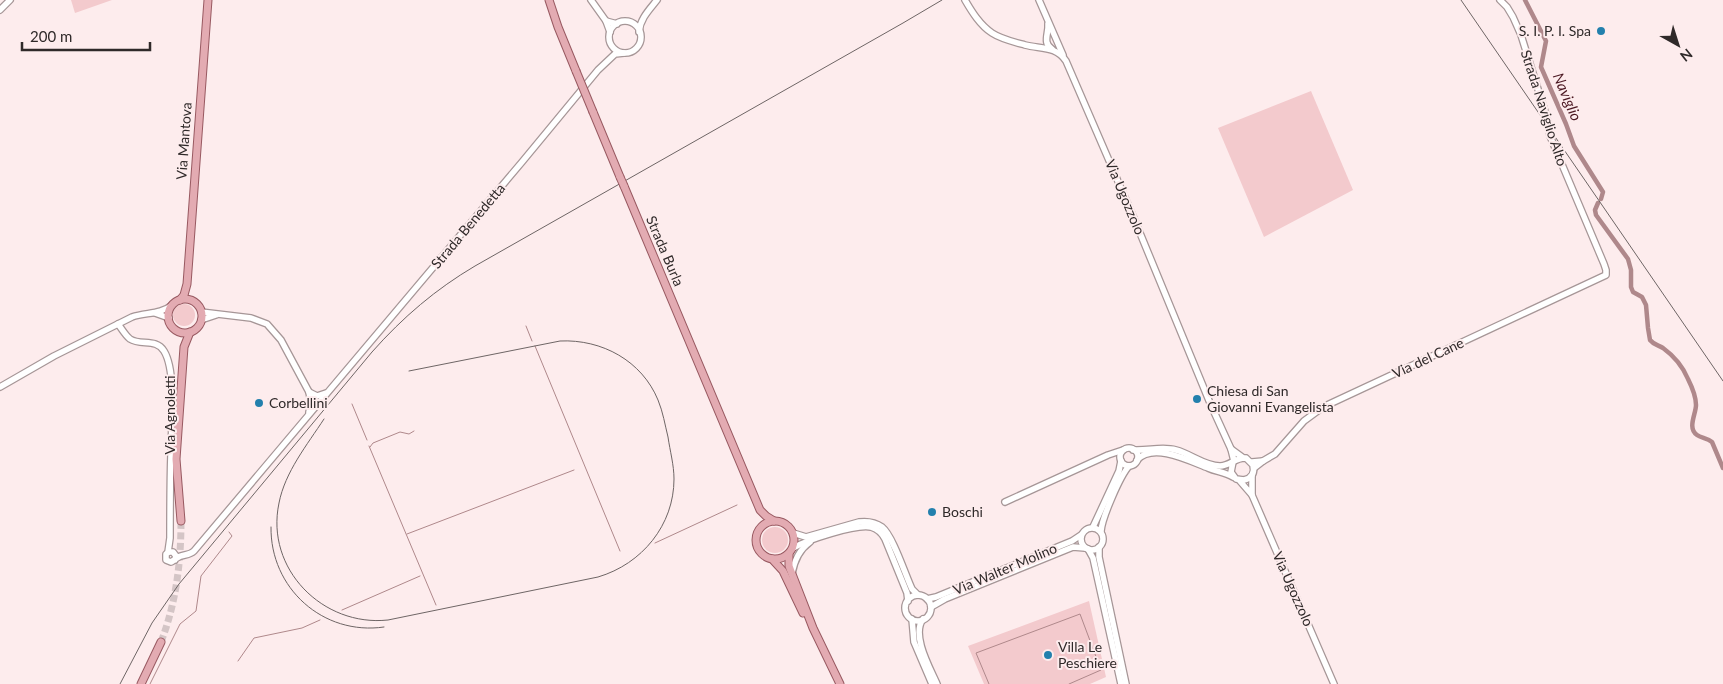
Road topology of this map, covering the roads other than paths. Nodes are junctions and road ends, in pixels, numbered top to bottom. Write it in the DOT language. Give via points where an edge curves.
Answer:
graph roads {
  1 [pos="10,0"];
  2 [pos="208,0"];
  3 [pos="549,0"];
  4 [pos="591,0"];
  5 [pos="657,0"];
  6 [pos="965,0"];
  7 [pos="1039,0"];
  8 [pos="1500,0"];
  9 [pos="2,5"];
  10 [pos="645,15"];
  11 [pos="606,20"];
  12 [pos="1047,20"];
  13 [pos="628,22"];
  14 [pos="617,24"];
  15 [pos="610,32"];
  16 [pos="639,32"];
  17 [pos="1053,32"];
  18 [pos="1047,35"];
  19 [pos="610,44"];
  20 [pos="1030,46"];
  21 [pos="1048,48"];
  22 [pos="624,53"];
  23 [pos="1065,60"];
  24 [pos="606,62"];
  25 [pos="1606,274"];
  26 [pos="187,284"];
  27 [pos="180,300"];
  28 [pos="194,301"];
  29 [pos="172,305"];
  30 [pos="202,312"];
  31 [pos="155,313"];
  32 [pos="217,315"];
  33 [pos="168,318"];
  34 [pos="201,320"];
  35 [pos="118,324"];
  36 [pos="177,331"];
  37 [pos="190,332"];
  38 [pos="184,347"];
  39 [pos="0,387"];
  40 [pos="330,390"];
  41 [pos="309,392"];
  42 [pos="316,396"];
  43 [pos="312,405"];
  44 [pos="1231,449"];
  45 [pos="1123,450"];
  46 [pos="1134,450"];
  47 [pos="1108,455"];
  48 [pos="1242,457"];
  49 [pos="1137,460"];
  50 [pos="1120,461"];
  51 [pos="1234,461"];
  52 [pos="1253,465"];
  53 [pos="1129,466"];
  54 [pos="1252,476"];
  55 [pos="1236,478"];
  56 [pos="1252,495"];
  57 [pos="1005,502"];
  58 [pos="760,510"];
  59 [pos="181,521"];
  60 [pos="774,521"];
  61 [pos="1093,527"];
  62 [pos="761,528"];
  63 [pos="1101,531"];
  64 [pos="793,533"];
  65 [pos="1082,534"];
  66 [pos="821,537"];
  67 [pos="1087,548"];
  68 [pos="1099,548"];
  69 [pos="791,551"];
  70 [pos="172,557"];
  71 [pos="772,559"];
  72 [pos="792,574"];
  73 [pos="918,595"];
  74 [pos="927,599"];
  75 [pos="908,601"];
  76 [pos="931,607"];
  77 [pos="912,618"];
  78 [pos="923,619"];
  79 [pos="813,628"];
  80 [pos="161,642"];
  81 [pos="141,684"];
  82 [pos="840,684"];
  83 [pos="932,684"];
  84 [pos="937,684"];
  85 [pos="1121,684"];
  86 [pos="1126,684"];
  87 [pos="1334,684"];
  1 -- 9 [label="street"];
  2 -- 26 [label="main road, Via Mantova"];
  3 -- 58 [label="main road, Strada Burla, bridge"];
  4 -- 11 [label="street"];
  5 -- 10 [label="street, Strada Benedetta"];
  6 -- 20 [label="street" via="992,33"];
  7 -- 12 [label="street"];
  8 -- 25 [label="street, Strada Naviglio Alto" via="1513,17 1521,36 1550,136"];
  10 -- 13 [label="street, Strada Benedetta"];
  10 -- 16 [label="street, Strada Benedetta"];
  11 -- 14 [label="street"];
  11 -- 15 [label="street, Strada Benedetta"];
  12 -- 17 [label="street"];
  12 -- 18 [label="street"];
  13 -- 14 [label="street, Strada Benedetta"];
  13 -- 16 [label="street"];
  14 -- 15 [label="street"];
  15 -- 19 [label="street, Strada Benedetta"];
  16 -- 22 [label="street, Strada Benedetta" via="638,45 631,52"];
  17 -- 21 [label="street"];
  17 -- 23 [label="street"];
  18 -- 20 [label="street"];
  18 -- 21 [label="street"];
  19 -- 22 [label="street"];
  19 -- 24 [label="street, Strada Benedetta"];
  20 -- 21 [label="street"];
  21 -- 23 [label="street, Via Ugozzolo"];
  22 -- 24 [label="street, Strada Benedetta" via="615,54"];
  23 -- 44 [label="street, Via Ugozzolo"];
  24 -- 40 [label="street, Strada Benedetta"];
  25 -- 52 [label="street, Via del Cane" via="1323,407 1304,421 1275,454"];
  26 -- 27 [label="main road, Via Mantova"];
  26 -- 28 [label="main road, Via Mantova"];
  27 -- 28 [label="main road"];
  27 -- 29 [label="main road"];
  28 -- 30 [label="main road, Via Mantova"];
  29 -- 31 [label="street"];
  29 -- 33 [label="main road"];
  30 -- 32 [label="street"];
  30 -- 34 [label="main road"];
  31 -- 33 [label="street"];
  31 -- 35 [label="street" via="137,315"];
  32 -- 34 [label="street"];
  32 -- 41 [label="street" via="251,318 267,324 281,340"];
  33 -- 36 [label="main road"];
  34 -- 37 [label="main road" via="198,327"];
  35 -- 39 [label="street"];
  35 -- 70 [label="street, Via Agnoletti" via="131,340 160,346 170,367"];
  36 -- 37 [label="main road"];
  36 -- 38 [label="main road"];
  37 -- 38 [label="main road"];
  38 -- 59 [label="main road" via="176,459"];
  40 -- 42 [label="street, Strada Benedetta"];
  40 -- 43 [label="street, Strada Benedetta"];
  41 -- 42 [label="street"];
  41 -- 43 [label="street"];
  42 -- 43 [label="street" via="318,402"];
  43 -- 70 [label="street, Strada Benedetta" via="305,418 194,551"];
  44 -- 48 [label="street"];
  44 -- 51 [label="street, Via Ugozzolo"];
  45 -- 46 [label="street"];
  45 -- 47 [label="street"];
  45 -- 50 [label="street"];
  46 -- 49 [label="street"];
  46 -- 51 [label="street" via="1170,449 1216,466"];
  47 -- 50 [label="street"];
  47 -- 57 [label="street"];
  48 -- 51 [label="street"];
  48 -- 52 [label="street"];
  49 -- 53 [label="street"];
  49 -- 55 [label="street" via="1146,454 1174,454"];
  50 -- 53 [label="street"];
  50 -- 61 [label="street" via="1119,471"];
  51 -- 55 [label="street, Via Ugozzolo" via="1231,469"];
  52 -- 54 [label="street, Via Ugozzolo"];
  53 -- 63 [label="street" via="1103,520"];
  54 -- 55 [label="street" via="1244,480"];
  54 -- 56 [label="street, Via Ugozzolo"];
  55 -- 56 [label="street, Via Ugozzolo"];
  56 -- 87 [label="street, Via Ugozzolo"];
  58 -- 60 [label="main road, Strada Burla"];
  58 -- 62 [label="main road, Strada Burla"];
  60 -- 62 [label="main road"];
  60 -- 64 [label="main road, Strada Burla" via="786,524"];
  61 -- 63 [label="street"];
  61 -- 65 [label="street, Via Walter Molino"];
  62 -- 71 [label="main road, Strada Burla" via="756,539 758,549"];
  63 -- 68 [label="street" via="1103,542"];
  64 -- 69 [label="main road, Strada Burla"];
  64 -- 73 [label="street" via="806,537 859,522 877,524 889,536 912,589"];
  65 -- 67 [label="street" via="1081,540"];
  65 -- 74 [label="street, Via Walter Molino" via="1063,545"];
  66 -- 69 [label="street" via="802,543"];
  66 -- 72 [label="street" via="804,546"];
  66 -- 75 [label="street" via="859,527 876,529 885,539"];
  67 -- 68 [label="street, Via Walter Molino"];
  67 -- 76 [label="street, Via Walter Molino" via="1072,547"];
  67 -- 85 [label="street" via="1094,558"];
  68 -- 86 [label="street"];
  69 -- 71 [label="main road" via="784,558"];
  69 -- 72 [label="main road, Strada Burla"];
  71 -- 79 [label="main road, Strada Burla" via="783,571"];
  72 -- 79 [label="main road, Strada Burla"];
  73 -- 74 [label="street"];
  73 -- 75 [label="street"];
  74 -- 76 [label="street"];
  75 -- 77 [label="street" via="906,611"];
  76 -- 78 [label="street"];
  77 -- 78 [label="street"];
  77 -- 83 [label="street" via="914,642"];
  78 -- 84 [label="street" via="918,629 919,640"];
  79 -- 82 [label="main road, Strada Burla"];
  80 -- 81 [label="main road"];
}
